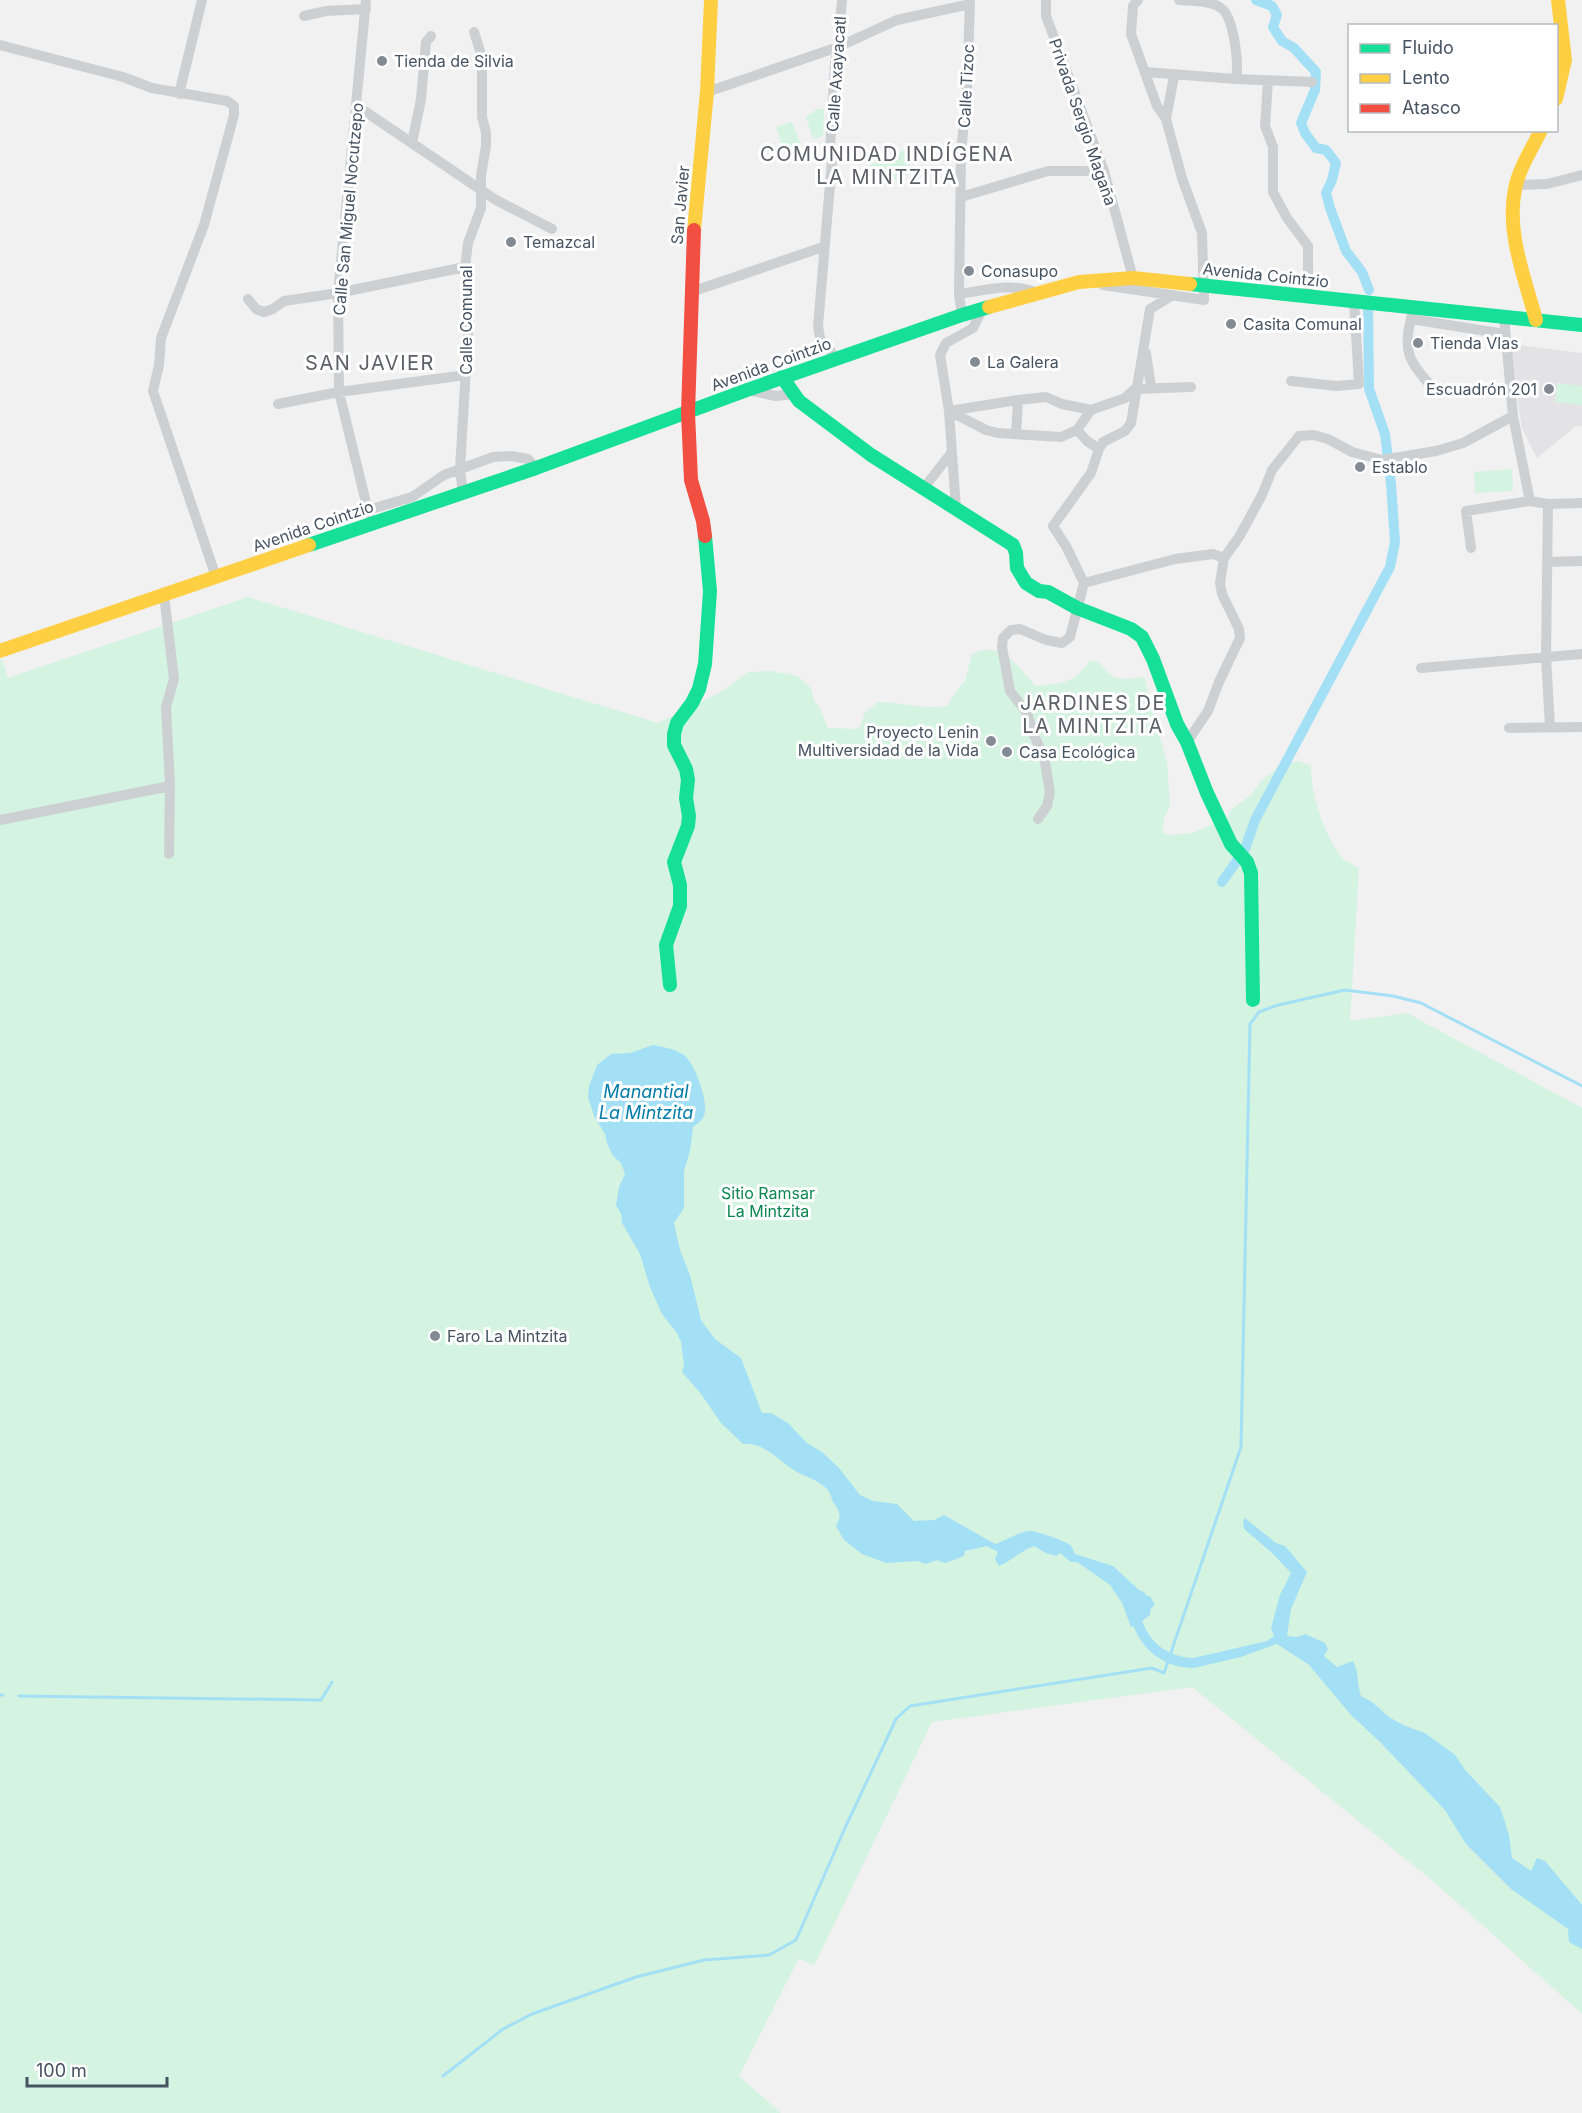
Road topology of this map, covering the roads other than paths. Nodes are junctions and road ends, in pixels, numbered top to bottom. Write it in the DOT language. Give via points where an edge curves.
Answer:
graph roads {
  1 [pos="202,0"];
  2 [pos="711,0"];
  3 [pos="842,0"];
  4 [pos="1046,0"];
  5 [pos="1138,0"];
  6 [pos="1179,0"];
  7 [pos="1558,0"];
  8 [pos="970,2"];
  9 [pos="366,4"];
  10 [pos="304,16"];
  11 [pos="474,32"];
  12 [pos="431,36"];
  13 [pos="0,45"];
  14 [pos="838,47"];
  15 [pos="1145,72"];
  16 [pos="1174,76"];
  17 [pos="1236,79"];
  18 [pos="1268,81"];
  19 [pos="1312,82"];
  20 [pos="707,92"];
  21 [pos="179,94"];
  22 [pos="1558,94"];
  23 [pos="357,106"];
  24 [pos="1166,119"];
  25 [pos="1540,132"];
  26 [pos="412,143"];
  27 [pos="1104,171"];
  28 [pos="1582,175"];
  29 [pos="1517,185"];
  30 [pos="481,190"];
  31 [pos="961,197"];
  32 [pos="552,228"];
  33 [pos="823,247"];
  34 [pos="465,267"];
  35 [pos="1133,278"];
  36 [pos="1079,282"];
  37 [pos="1204,285"];
  38 [pos="338,292"];
  39 [pos="691,292"];
  40 [pos="1038,293"];
  41 [pos="959,294"];
  42 [pos="1173,295"];
  43 [pos="1308,296"];
  44 [pos="248,299"];
  45 [pos="1353,301"];
  46 [pos="983,308"];
  47 [pos="1412,314"];
  48 [pos="962,315"];
  49 [pos="1504,317"];
  50 [pos="1536,320"];
  51 [pos="1582,325"];
  52 [pos="1505,334"];
  53 [pos="1145,344"];
  54 [pos="836,358"];
  55 [pos="466,375"];
  56 [pos="782,377"];
  57 [pos="1291,381"];
  58 [pos="1151,387"];
  59 [pos="1191,387"];
  60 [pos="1135,389"];
  61 [pos="747,390"];
  62 [pos="339,392"];
  63 [pos="1436,392"];
  64 [pos="793,394"];
  65 [pos="1018,400"];
  66 [pos="278,404"];
  67 [pos="1090,410"];
  68 [pos="949,411"];
  69 [pos="688,413"];
  70 [pos="1513,416"];
  71 [pos="1077,430"];
  72 [pos="1016,434"];
  73 [pos="1099,449"];
  74 [pos="952,452"];
  75 [pos="536,468"];
  76 [pos="460,469"];
  77 [pos="923,489"];
  78 [pos="464,493"];
  79 [pos="1530,501"];
  80 [pos="1582,503"];
  81 [pos="1548,504"];
  82 [pos="956,509"];
  83 [pos="369,516"];
  84 [pos="1471,548"];
  85 [pos="1224,558"];
  86 [pos="1582,561"];
  87 [pos="1547,562"];
  88 [pos="216,577"];
  89 [pos="1084,583"];
  90 [pos="164,595"];
  91 [pos="1077,608"];
  92 [pos="0,651"];
  93 [pos="1582,654"];
  94 [pos="1546,657"];
  95 [pos="1421,668"];
  96 [pos="1550,727"];
  97 [pos="1582,727"];
  98 [pos="1509,728"];
  99 [pos="1187,742"];
  100 [pos="170,786"];
  101 [pos="1038,819"];
  102 [pos="0,820"];
  103 [pos="169,854"];
  104 [pos="670,985"];
  105 [pos="1253,1000"];
  1 -- 21 [label="street"];
  2 -- 20 [label="main road, San Javier"];
  3 -- 14 [label="street, Calle Axayacatl"];
  4 -- 27 [label="street, Privada Sergio Magaña" via="1046,16"];
  5 -- 15 [label="street" via="1133,6 1131,34"];
  6 -- 17 [label="street" via="1211,3 1228,16 1238,68"];
  7 -- 22 [label="main road" via="1565,60"];
  8 -- 14 [label="street" via="897,20"];
  8 -- 31 [label="street, Calle Tizoc"];
  9 -- 10 [label="street"];
  9 -- 23 [label="street, Calle San Miguel Nocutzepo"];
  11 -- 30 [label="street, Calle Comunal" via="482,57 482,117 486,132"];
  12 -- 26 [label="street" via="426,42"];
  13 -- 21 [label="street"];
  14 -- 20 [label="street"];
  14 -- 33 [label="street, Calle Axayacatl"];
  15 -- 16 [label="street"];
  15 -- 24 [label="street"];
  16 -- 17 [label="street"];
  16 -- 24 [label="street"];
  17 -- 18 [label="street"];
  18 -- 19 [label="street"];
  18 -- 43 [label="street" via="1265,126 1273,147 1273,192 1308,246"];
  20 -- 39 [label="main road, San Javier"];
  21 -- 88 [label="street" via="227,101 234,106 204,225 161,338 153,391"];
  23 -- 26 [label="street"];
  23 -- 38 [label="street, Calle San Miguel Nocutzepo"];
  24 -- 37 [label="street" via="1202,232"];
  25 -- 29 [label="main road"];
  26 -- 30 [label="street"];
  27 -- 31 [label="street" via="1048,171"];
  27 -- 35 [label="street, Privada Sergio Magaña"];
  28 -- 29 [label="street" via="1547,184"];
  29 -- 50 [label="main road" via="1515,235"];
  30 -- 32 [label="street"];
  30 -- 34 [label="street, Calle Comunal" via="481,208 468,243"];
  31 -- 41 [label="street, Calle Tizoc"];
  33 -- 39 [label="street"];
  33 -- 54 [label="street, Calle Axayacatl" via="818,326 820,338"];
  34 -- 38 [label="street"];
  34 -- 55 [label="street, Calle Comunal" via="469,317"];
  35 -- 36 [label="main road, Avenida Cointzio"];
  35 -- 37 [label="main road, Avenida Cointzio"];
  36 -- 40 [label="main road, Avenida Cointzio"];
  36 -- 42 [label="street"];
  37 -- 42 [label="street" via="1204,300"];
  37 -- 43 [label="main road, Avenida Cointzio"];
  38 -- 44 [label="street" via="284,300 264,312"];
  38 -- 62 [label="street, Calle San Miguel Nocutzepo"];
  39 -- 69 [label="main road, San Javier"];
  40 -- 41 [label="street" via="1008,286"];
  40 -- 46 [label="main road, Avenida Cointzio"];
  41 -- 48 [label="street, Calle Tizoc"];
  42 -- 53 [label="street" via="1150,309"];
  43 -- 45 [label="main road, Avenida Cointzio"];
  45 -- 47 [label="main road, Avenida Cointzio"];
  45 -- 57 [label="street" via="1359,384 1336,386"];
  46 -- 48 [label="main road, Avenida Cointzio"];
  46 -- 68 [label="street" via="973,328 946,343 940,355"];
  47 -- 49 [label="main road, Avenida Cointzio"];
  47 -- 52 [label="street"];
  47 -- 63 [label="street" via="1406,343 1409,358"];
  48 -- 54 [label="main road, Avenida Cointzio"];
  49 -- 50 [label="main road, Avenida Cointzio"];
  49 -- 52 [label="street"];
  50 -- 51 [label="main road, Avenida Cointzio"];
  52 -- 70 [label="street"];
  53 -- 58 [label="street"];
  53 -- 60 [label="street"];
  54 -- 56 [label="main road, Avenida Cointzio"];
  55 -- 62 [label="street"];
  55 -- 76 [label="street, Calle Comunal"];
  56 -- 61 [label="main road, Avenida Cointzio"];
  56 -- 64 [label="main road"];
  58 -- 59 [label="street"];
  58 -- 60 [label="street"];
  60 -- 67 [label="street" via="1125,398"];
  60 -- 73 [label="street" via="1131,423"];
  61 -- 64 [label="street" via="776,396"];
  61 -- 69 [label="main road, Avenida Cointzio"];
  62 -- 66 [label="street"];
  62 -- 83 [label="street, Calle San Miguel Nocutzepo"];
  64 -- 77 [label="main road"];
  65 -- 67 [label="street" via="1046,397"];
  65 -- 68 [label="street"];
  65 -- 72 [label="street"];
  67 -- 71 [label="street"];
  68 -- 72 [label="street" via="986,430"];
  68 -- 74 [label="street"];
  69 -- 75 [label="main road, Avenida Cointzio"];
  69 -- 104 [label="main road, San Javier" via="691,480 703,520 710,591 705,664 699,689 676,723 674,734 674,745 686,769 689,816 674,862 680,906 666,945"];
  70 -- 79 [label="street"];
  70 -- 85 [label="street" via="1463,443 1387,459 1352,452 1314,435 1299,436 1272,470 1262,495"];
  71 -- 72 [label="street" via="1061,437"];
  71 -- 73 [label="street"];
  73 -- 89 [label="street" via="1091,473 1053,526"];
  74 -- 77 [label="street"];
  74 -- 82 [label="street"];
  75 -- 76 [label="street" via="528,459 511,456 493,457"];
  75 -- 78 [label="main road, Avenida Cointzio"];
  76 -- 78 [label="street, Calle Comunal"];
  76 -- 83 [label="street"];
  77 -- 82 [label="main road"];
  78 -- 83 [label="main road, Avenida Cointzio"];
  79 -- 81 [label="street"];
  79 -- 84 [label="street" via="1466,511"];
  80 -- 81 [label="street"];
  81 -- 87 [label="street"];
  82 -- 91 [label="main road" via="1013,545 1017,568 1026,584"];
  83 -- 88 [label="main road, Avenida Cointzio"];
  85 -- 89 [label="street" via="1213,554 1175,559"];
  85 -- 99 [label="street" via="1222,594 1240,638 1208,711"];
  86 -- 87 [label="street"];
  87 -- 94 [label="street"];
  88 -- 90 [label="main road, Avenida Cointzio"];
  89 -- 91 [label="street"];
  90 -- 92 [label="main road, Avenida Cointzio"];
  90 -- 100 [label="street" via="174,680 166,707"];
  91 -- 99 [label="main road" via="1142,637"];
  91 -- 101 [label="street" via="1070,637 1062,643 1020,629 1011,630 1003,638 1010,691 1027,713 1044,757 1050,792 1047,807"];
  93 -- 94 [label="street"];
  94 -- 95 [label="street"];
  94 -- 96 [label="street"];
  96 -- 97 [label="street"];
  96 -- 98 [label="street"];
  99 -- 105 [label="main road" via="1231,844 1251,873"];
  100 -- 102 [label="street"];
  100 -- 103 [label="street"];
}
